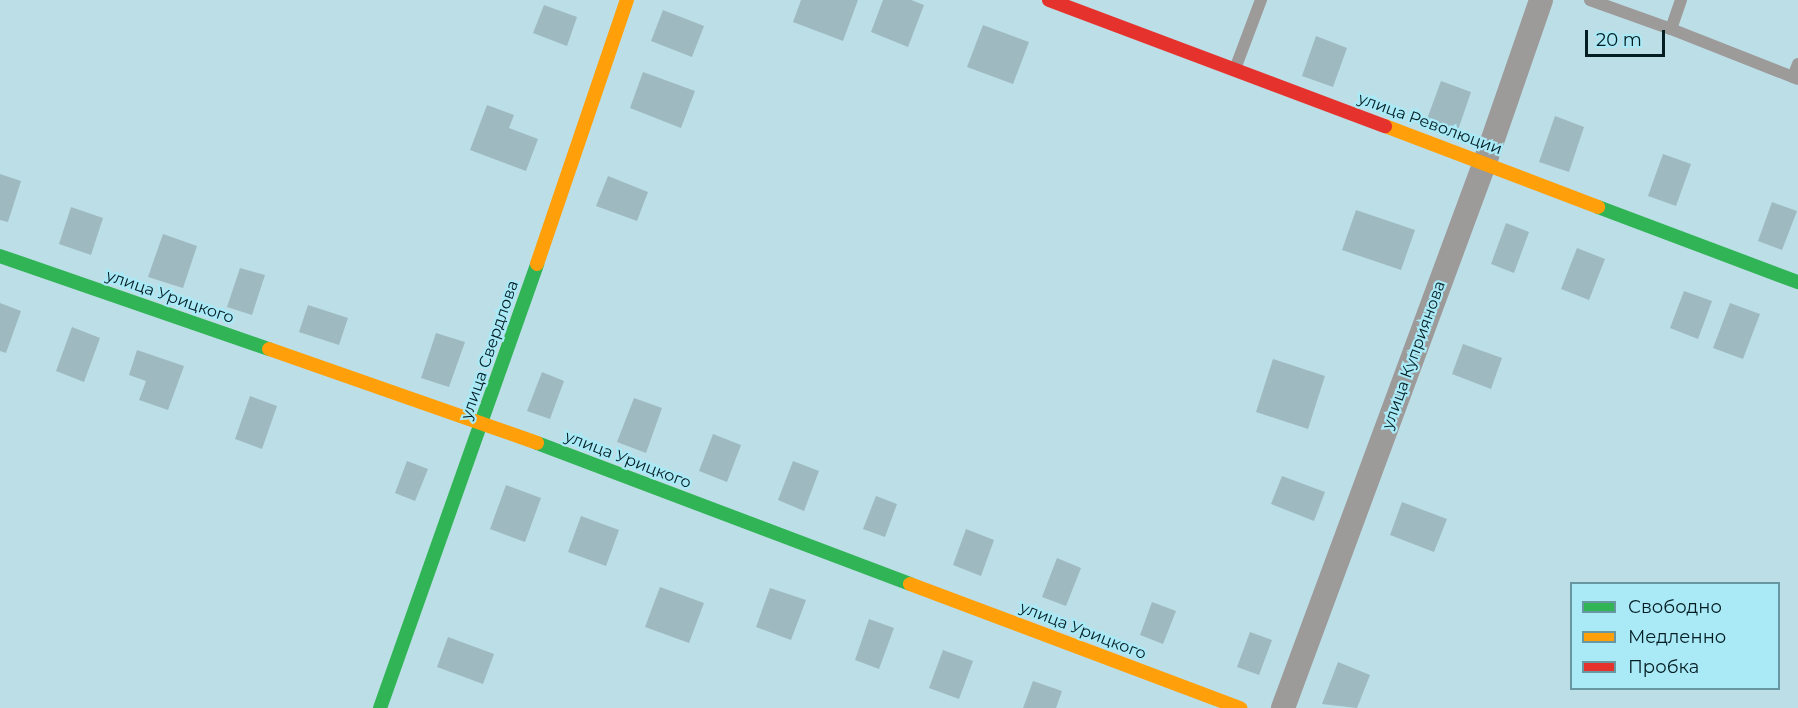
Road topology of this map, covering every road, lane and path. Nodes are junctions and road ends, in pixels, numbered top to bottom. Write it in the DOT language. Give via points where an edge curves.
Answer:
graph roads {
  1 [pos="627,0"];
  2 [pos="1049,0"];
  3 [pos="1261,0"];
  4 [pos="1541,0"];
  5 [pos="1590,0"];
  6 [pos="1681,0"];
  7 [pos="1671,30"];
  8 [pos="1798,64"];
  9 [pos="1235,69"];
  10 [pos="1796,78"];
  11 [pos="1485,162"];
  12 [pos="0,256"];
  13 [pos="1798,282"];
  14 [pos="483,423"];
  15 [pos="380,708"];
  16 [pos="1240,708"];
  17 [pos="1283,708"];
  1 -- 14 [label="street, улица Свердлова"];
  2 -- 9 [label="street, улица Революции"];
  3 -- 9 [label="lane"];
  4 -- 11 [label="street, улица Куприянова"];
  5 -- 7 [label="lane"];
  6 -- 7 [label="lane"];
  7 -- 10 [label="lane"];
  8 -- 10 [label="lane"];
  9 -- 11 [label="street, улица Революции"];
  11 -- 13 [label="street, улица Революции"];
  11 -- 17 [label="street, улица Куприянова"];
  12 -- 14 [label="street, улица Урицкого"];
  14 -- 15 [label="street, улица Свердлова"];
  14 -- 16 [label="street, улица Урицкого"];
}
